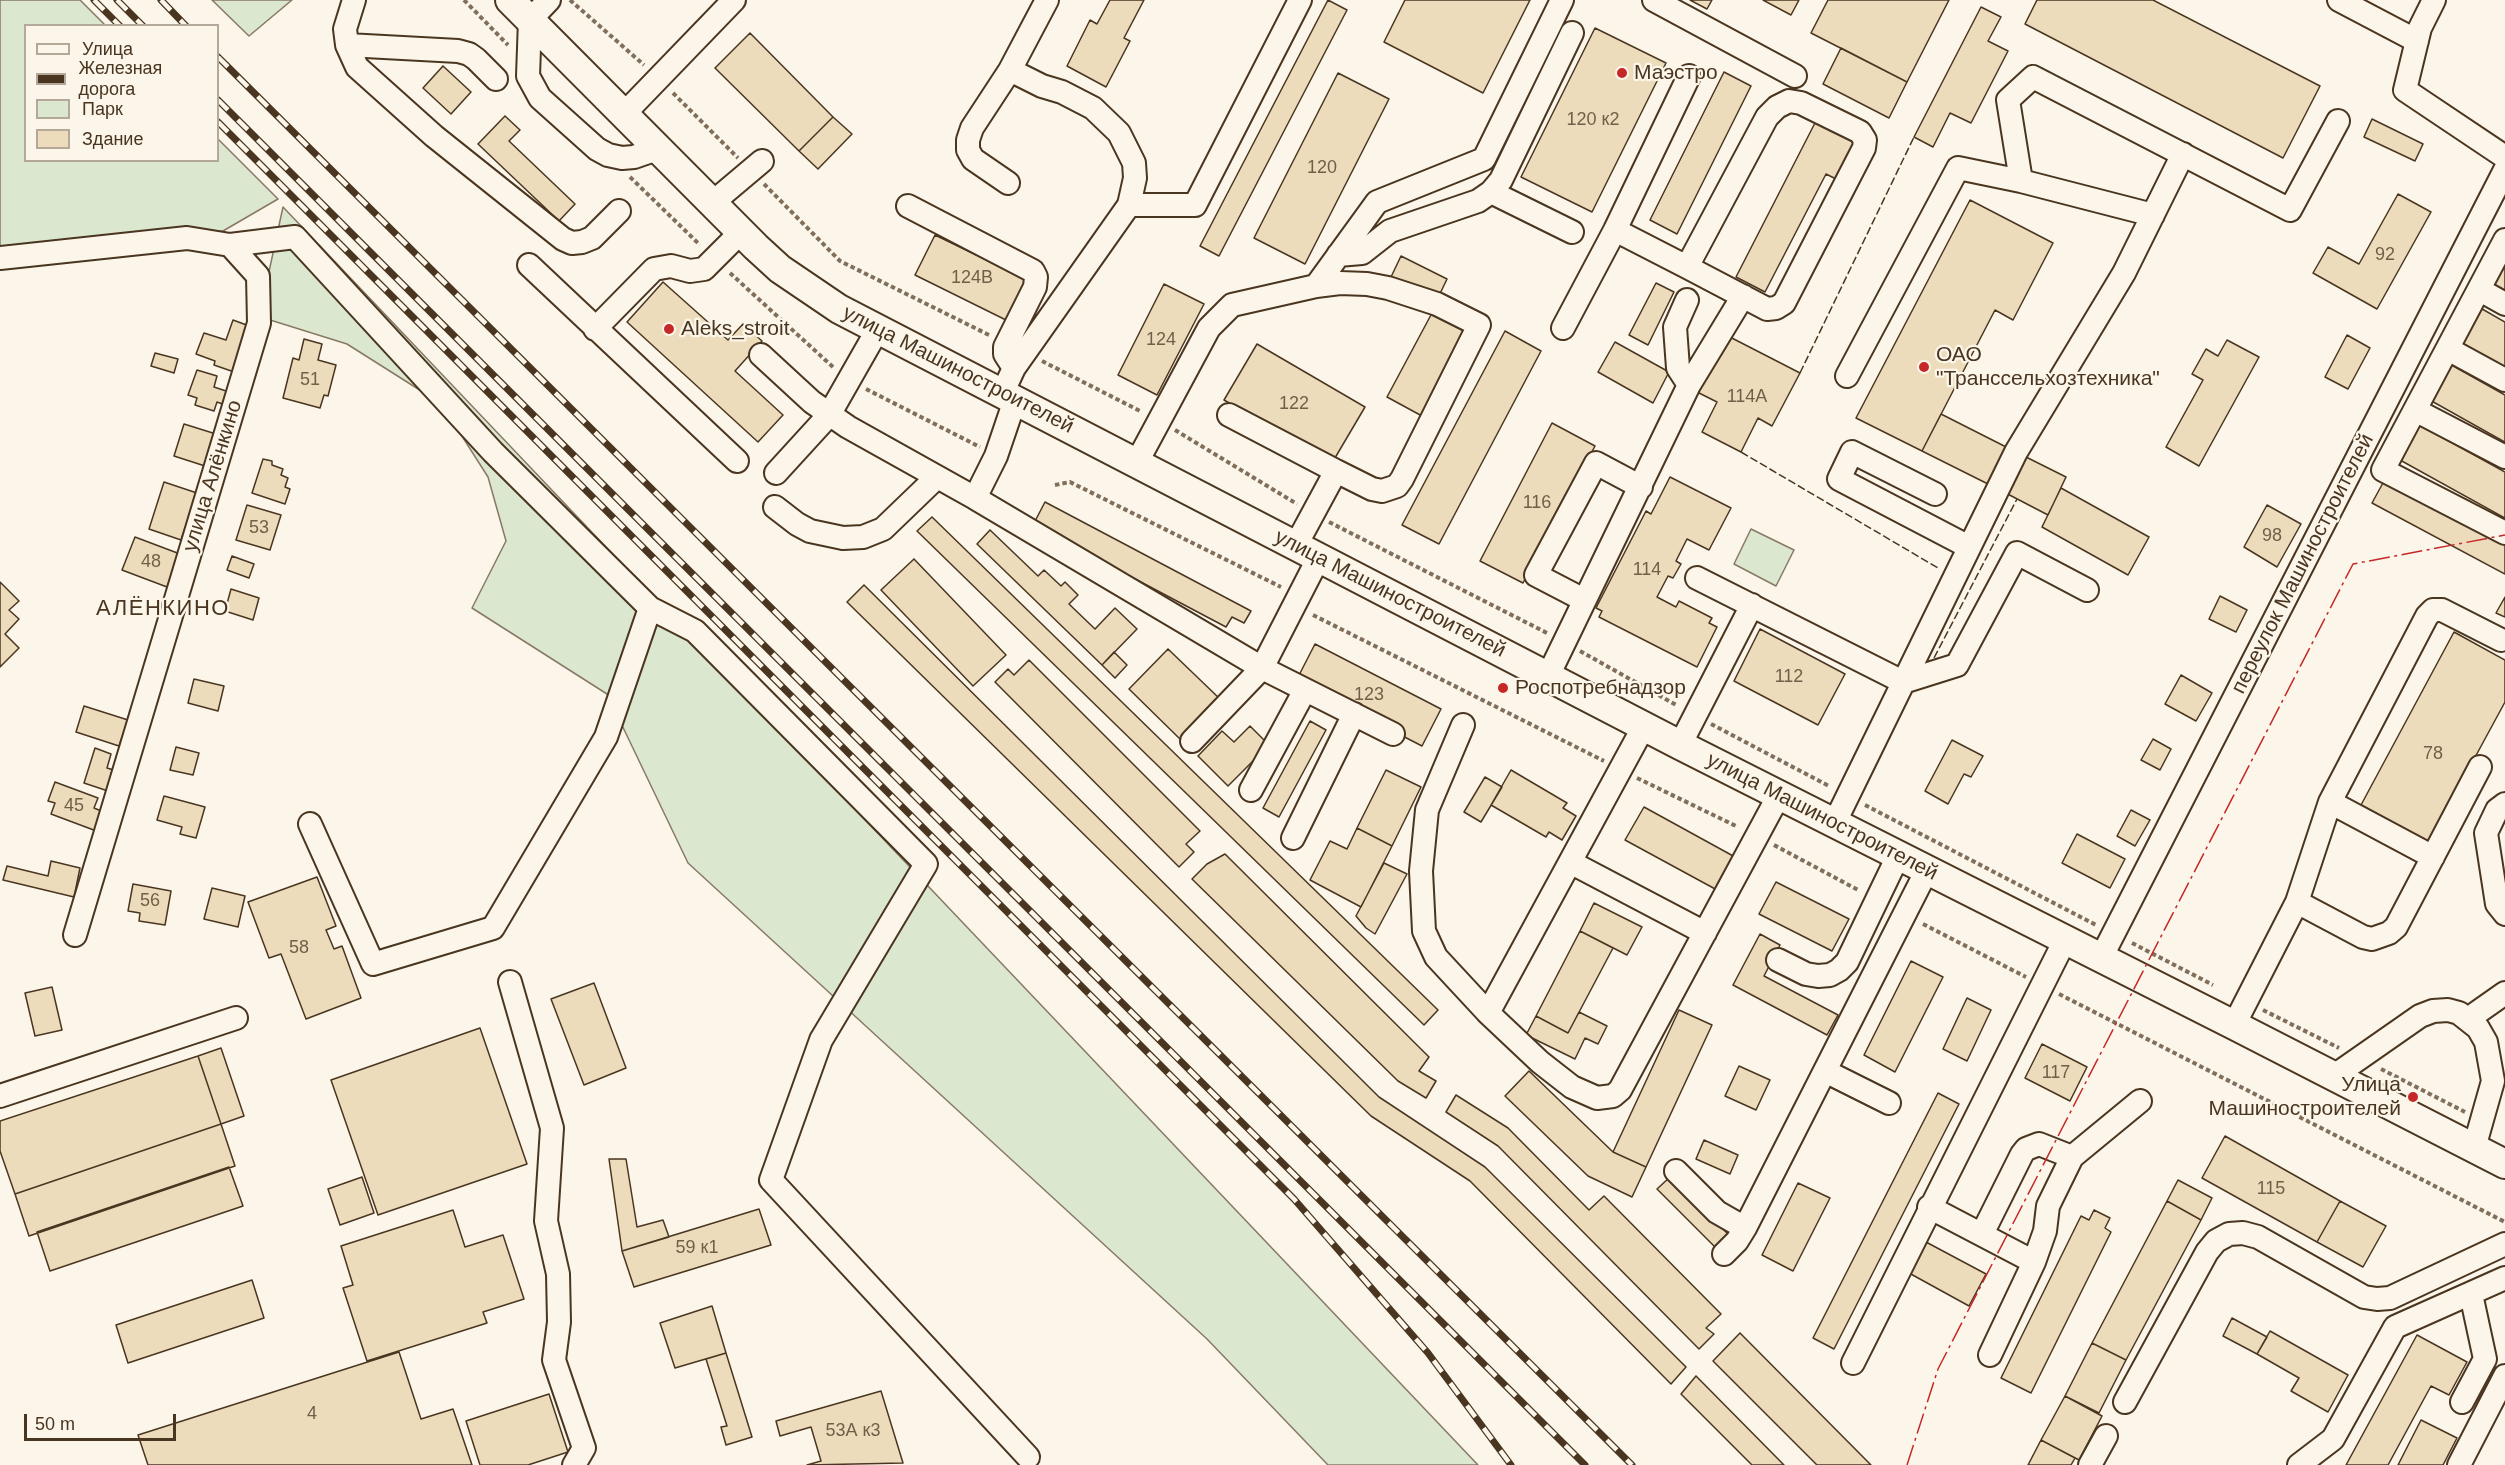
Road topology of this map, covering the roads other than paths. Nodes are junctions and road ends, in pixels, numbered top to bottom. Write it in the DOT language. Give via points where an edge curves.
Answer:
graph roads {
  1 [pos="354,0"];
  2 [pos="510,0"];
  3 [pos="549,0"];
  4 [pos="734,0"];
  5 [pos="1047,0"];
  6 [pos="1300,0"];
  7 [pos="1562,0"];
  8 [pos="1653,0"];
  9 [pos="2339,0"];
  10 [pos="2434,0"];
  11 [pos="530,20"];
  12 [pos="1572,33"];
  13 [pos="2416,41"];
  14 [pos="347,45"];
  15 [pos="1010,70"];
  16 [pos="1689,76"];
  17 [pos="1794,76"];
  18 [pos="496,79"];
  19 [pos="623,115"];
  20 [pos="2338,121"];
  21 [pos="657,149"];
  22 [pos="2183,154"];
  23 [pos="2505,157"];
  24 [pos="762,161"];
  25 [pos="2505,170"];
  26 [pos="2021,181"];
  27 [pos="1008,183"];
  28 [pos="1491,192"];
  29 [pos="711,204"];
  30 [pos="908,206"];
  31 [pos="1129,206"];
  32 [pos="619,211"];
  33 [pos="2152,215"];
  34 [pos="2482,215"];
  35 [pos="2505,227"];
  36 [pos="1615,230"];
  37 [pos="1572,232"];
  38 [pos="740,233"];
  39 [pos="2505,240"];
  40 [pos="230,244"];
  41 [pos="1338,255"];
  42 [pos="0,258"];
  43 [pos="530,265"];
  44 [pos="1687,267"];
  45 [pos="1316,286"];
  46 [pos="2480,290"];
  47 [pos="1743,296"];
  48 [pos="1687,300"];
  49 [pos="2505,304"];
  50 [pos="1563,328"];
  51 [pos="595,329"];
  52 [pos="878,329"];
  53 [pos="2448,350"];
  54 [pos="761,355"];
  55 [pos="1014,368"];
  56 [pos="1847,376"];
  57 [pos="2505,380"];
  58 [pos="1689,385"];
  59 [pos="1008,397"];
  60 [pos="2415,410"];
  61 [pos="829,415"];
  62 [pos="1228,415"];
  63 [pos="2505,457"];
  64 [pos="737,461"];
  65 [pos="1137,462"];
  66 [pos="1336,471"];
  67 [pos="776,473"];
  68 [pos="937,477"];
  69 [pos="1641,487"];
  70 [pos="1935,494"];
  71 [pos="975,498"];
  72 [pos="775,507"];
  73 [pos="2505,533"];
  74 [pos="1969,547"];
  75 [pos="1308,551"];
  76 [pos="1697,578"];
  77 [pos="2087,590"];
  78 [pos="1584,600"];
  79 [pos="1752,605"];
  80 [pos="650,608"];
  81 [pos="2501,640"];
  82 [pos="1262,668"];
  83 [pos="1548,676"];
  84 [pos="1903,682"];
  85 [pos="1305,690"];
  86 [pos="1354,714"];
  87 [pos="1463,725"];
  88 [pos="1644,726"];
  89 [pos="1393,734"];
  90 [pos="1192,741"];
  91 [pos="1680,745"];
  92 [pos="2480,767"];
  93 [pos="1251,790"];
  94 [pos="1779,795"];
  95 [pos="2330,802"];
  96 [pos="2505,804"];
  97 [pos="310,824"];
  98 [pos="1834,824"];
  99 [pos="1293,838"];
  100 [pos="1898,856"];
  101 [pos="2433,857"];
  102 [pos="1570,862"];
  103 [pos="1927,870"];
  104 [pos="2297,902"];
  105 [pos="2505,915"];
  106 [pos="1705,933"];
  107 [pos="75,935"];
  108 [pos="2065,940"];
  109 [pos="2108,946"];
  110 [pos="1778,960"];
  111 [pos="510,982"];
  112 [pos="2505,993"];
  113 [pos="1488,1013"];
  114 [pos="2240,1013"];
  115 [pos="236,1018"];
  116 [pos="2468,1019"];
  117 [pos="1825,1071"];
  118 [pos="2334,1076"];
  119 [pos="2499,1082"];
  120 [pos="0,1096"];
  121 [pos="2140,1101"];
  122 [pos="1889,1103"];
  123 [pos="2474,1148"];
  124 [pos="2072,1157"];
  125 [pos="2505,1164"];
  126 [pos="1676,1171"];
  127 [pos="1929,1207"];
  128 [pos="1745,1228"];
  129 [pos="1982,1234"];
  130 [pos="2505,1244"];
  131 [pos="1724,1254"];
  132 [pos="2034,1262"];
  133 [pos="2505,1278"];
  134 [pos="2471,1294"];
  135 [pos="1990,1355"];
  136 [pos="1854,1363"];
  137 [pos="2505,1376"];
  138 [pos="2125,1402"];
  139 [pos="2462,1402"];
  140 [pos="2106,1436"];
  141 [pos="1028,1457"];
  142 [pos="574,1465"];
  143 [pos="2090,1465"];
  144 [pos="2299,1465"];
  145 [pos="2459,1465"];
  1 -- 14 [label="street" via="345,29"];
  2 -- 11 [label="main road, улица Машиностроителей"];
  3 -- 11 [label="street"];
  4 -- 19 [label="street"];
  5 -- 15 [label="street"];
  6 -- 31 [label="street" via="1195,205"];
  7 -- 41 [label="street" via="1484,159 1377,202"];
  8 -- 17 [label="street"];
  9 -- 13 [label="street"];
  10 -- 13 [label="street"];
  11 -- 19 [label="main road, улица Машиностроителей"];
  11 -- 21 [label="street" via="528,76 540,98 608,155 634,157"];
  12 -- 28 [label="street" via="1501,180"];
  13 -- 23 [label="street" via="2405,90"];
  14 -- 18 [label="street" via="458,51 476,59"];
  14 -- 32 [label="street" via="365,75 563,239 582,243"];
  15 -- 27 [label="street" via="968,140 973,159"];
  15 -- 31 [label="street" via="1093,108 1119,133 1134,163"];
  16 -- 36 [label="street"];
  19 -- 21 [label="main road, улица Машиностроителей"];
  20 -- 22 [label="street" via="2290,210"];
  21 -- 29 [label="main road, улица Машиностроителей"];
  22 -- 26 [label="street" via="2032,77 2008,100"];
  22 -- 33 [label="street"];
  24 -- 29 [label="street"];
  25 -- 34 [label="street, переулок Машиностроителей"];
  26 -- 33 [label="street"];
  26 -- 56 [label="street" via="1958,168"];
  28 -- 37 [label="street"];
  28 -- 41 [label="street" via="1478,201 1390,231 1362,253"];
  29 -- 38 [label="main road, улица Машиностроителей"];
  30 -- 55 [label="street" via="1033,271 1035,287 1005,347"];
  31 -- 55 [label="street"];
  33 -- 74 [label="street" via="2124,273 2016,452"];
  34 -- 35 [label="street"];
  34 -- 109 [label="street, переулок Машиностроителей"];
  36 -- 44 [label="street"];
  36 -- 50 [label="street"];
  38 -- 51 [label="street" via="704,269 654,269"];
  38 -- 52 [label="main road, улица Машиностроителей" via="799,283"];
  39 -- 46 [label="street"];
  40 -- 42 [label="street" via="187,238"];
  40 -- 80 [label="street" via="295,237 493,452"];
  40 -- 107 [label="street, улица Алёнкино" via="258,276 259,323"];
  41 -- 45 [label="street"];
  43 -- 51 [label="street"];
  44 -- 47 [label="street"];
  44 -- 47 [label="street" via="1767,117 1777,107 1789,101 1801,103 1860,132 1864,148 1784,303 1767,309"];
  45 -- 65 [label="street" via="1232,304 1209,328"];
  45 -- 66 [label="street" via="1340,283 1388,288 1437,304 1479,325 1396,486 1382,491 1372,489"];
  46 -- 49 [label="street"];
  46 -- 53 [label="street"];
  47 -- 58 [label="street"];
  48 -- 58 [label="street" via="1675,327 1678,368"];
  51 -- 64 [label="street"];
  52 -- 59 [label="main road, улица Машиностроителей"];
  52 -- 61 [label="street"];
  53 -- 57 [label="street"];
  53 -- 60 [label="street"];
  54 -- 61 [label="street"];
  55 -- 59 [label="street"];
  58 -- 69 [label="street"];
  59 -- 65 [label="main road, улица Машиностроителей"];
  59 -- 71 [label="street" via="996,456"];
  60 -- 63 [label="street"];
  60 -- 73 [label="street" via="2383,470"];
  61 -- 67 [label="street"];
  61 -- 68 [label="street"];
  62 -- 66 [label="street"];
  65 -- 75 [label="main road, улица Машиностроителей"];
  66 -- 75 [label="street"];
  68 -- 71 [label="street"];
  68 -- 72 [label="street" via="883,530 863,537 843,538 810,531"];
  69 -- 78 [label="street"];
  69 -- 78 [label="street" via="1596,463 1536,575"];
  70 -- 74 [label="street" via="1852,452 1839,479"];
  71 -- 82 [label="street"];
  74 -- 84 [label="street"];
  75 -- 82 [label="street" via="1294,606"];
  75 -- 83 [label="main road, улица Машиностроителей"];
  76 -- 79 [label="street"];
  77 -- 84 [label="street" via="2017,553 1957,665"];
  78 -- 83 [label="street"];
  79 -- 84 [label="street"];
  79 -- 91 [label="street"];
  80 -- 97 [label="street" via="606,737 493,928 373,964"];
  80 -- 141 [label="street" via="695,631 926,864 821,1040 771,1180"];
  81 -- 95 [label="street" via="2442,610 2430,612"];
  82 -- 85 [label="street"];
  82 -- 90 [label="street"];
  83 -- 88 [label="main road, улица Машиностроителей"];
  84 -- 98 [label="street"];
  85 -- 86 [label="street"];
  85 -- 93 [label="street"];
  86 -- 89 [label="street"];
  86 -- 99 [label="street"];
  87 -- 113 [label="street" via="1427,810 1421,871 1424,931 1436,957"];
  88 -- 91 [label="main road, улица Машиностроителей"];
  88 -- 102 [label="street"];
  91 -- 94 [label="main road, улица Машиностроителей"];
  92 -- 101 [label="street"];
  94 -- 98 [label="main road, улица Машиностроителей"];
  94 -- 106 [label="street"];
  95 -- 101 [label="street"];
  95 -- 104 [label="street"];
  96 -- 105 [label="street" via="2497,810 2486,833 2497,904"];
  98 -- 100 [label="main road, улица Машиностроителей"];
  100 -- 103 [label="main road, улица Машиностроителей"];
  100 -- 110 [label="street" via="1847,962 1839,970 1818,976"];
  101 -- 104 [label="street" via="2396,927 2381,937 2363,937"];
  102 -- 106 [label="street"];
  102 -- 113 [label="street"];
  103 -- 108 [label="main road, улица Машиностроителей"];
  103 -- 117 [label="street"];
  104 -- 114 [label="street"];
  106 -- 113 [label="street" via="1620,1090 1612,1096 1598,1098 1572,1087"];
  108 -- 109 [label="main road, улица Машиностроителей"];
  108 -- 127 [label="street"];
  109 -- 114 [label="main road, улица Машиностроителей"];
  111 -- 142 [label="street" via="552,1128 546,1221 558,1274 559,1322 554,1359 584,1448"];
  112 -- 116 [label="street"];
  114 -- 118 [label="main road, улица Машиностроителей"];
  115 -- 120 [label="street"];
  116 -- 118 [label="street" via="2448,1010 2420,1016"];
  116 -- 119 [label="street" via="2486,1042"];
  117 -- 122 [label="street"];
  117 -- 128 [label="street"];
  118 -- 123 [label="main road, улица Машиностроителей"];
  119 -- 123 [label="street"];
  121 -- 124 [label="street"];
  123 -- 125 [label="main road, улица Машиностроителей"];
  124 -- 129 [label="street" via="2039,1144 2026,1149"];
  124 -- 132 [label="street" via="2048,1206 2045,1231"];
  126 -- 128 [label="street" via="1717,1212"];
  127 -- 129 [label="street"];
  127 -- 136 [label="street"];
  128 -- 131 [label="street"];
  129 -- 132 [label="street"];
  130 -- 138 [label="street" via="2390,1298 2377,1299 2364,1297 2258,1237 2229,1234 2207,1252"];
  132 -- 135 [label="street"];
  133 -- 134 [label="street"];
  134 -- 139 [label="street" via="2485,1359"];
  134 -- 144 [label="street" via="2395,1328 2333,1439"];
  137 -- 145 [label="street"];
  140 -- 143 [label="street"];
}
